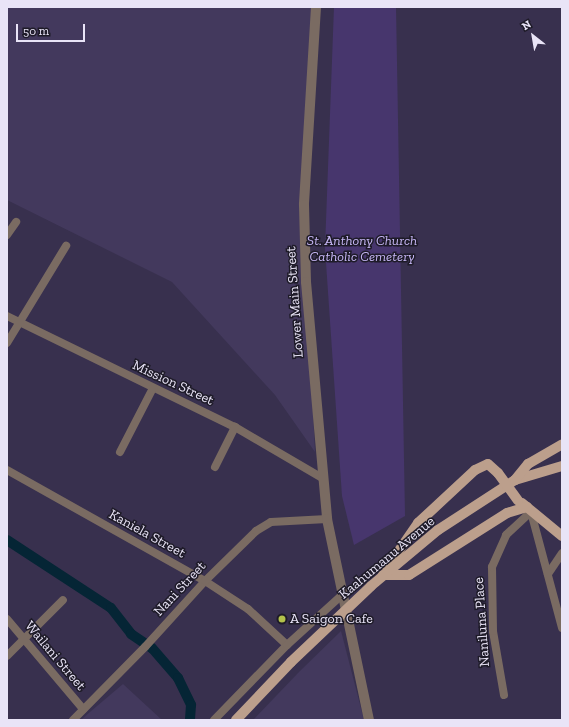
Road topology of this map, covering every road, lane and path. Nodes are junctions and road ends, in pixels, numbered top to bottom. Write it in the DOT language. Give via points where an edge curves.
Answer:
graph roads {
  1 [pos="316,7"];
  2 [pos="16,222"];
  3 [pos="7,235"];
  4 [pos="66,246"];
  5 [pos="7,316"];
  6 [pos="20,323"];
  7 [pos="7,343"];
  8 [pos="153,388"];
  9 [pos="234,427"];
  10 [pos="562,444"];
  11 [pos="120,452"];
  12 [pos="562,466"];
  13 [pos="215,467"];
  14 [pos="7,470"];
  15 [pos="324,479"];
  16 [pos="515,480"];
  17 [pos="529,510"];
  18 [pos="327,519"];
  19 [pos="562,536"];
  20 [pos="562,553"];
  21 [pos="548,574"];
  22 [pos="383,575"];
  23 [pos="204,581"];
  24 [pos="343,594"];
  25 [pos="63,600"];
  26 [pos="7,619"];
  27 [pos="562,628"];
  28 [pos="24,639"];
  29 [pos="287,645"];
  30 [pos="7,656"];
  31 [pos="504,695"];
  32 [pos="83,709"];
  33 [pos="73,720"];
  34 [pos="214,720"];
  35 [pos="236,720"];
  36 [pos="369,720"];
  1 -- 15 [label="street, Lower Main Street" via="304,205 305,267"];
  2 -- 3 [label="street"];
  4 -- 6 [label="street"];
  5 -- 6 [label="street, Mission Street"];
  6 -- 7 [label="street"];
  6 -- 8 [label="street, Mission Street"];
  8 -- 9 [label="street, Mission Street"];
  8 -- 11 [label="street"];
  9 -- 13 [label="street"];
  9 -- 15 [label="street, Mission Street"];
  10 -- 16 [label="main road, Kaahumanu Avenue" via="528,464"];
  12 -- 16 [label="main road, Kaahumanu Avenue"];
  14 -- 23 [label="street, Kaniela Street"];
  15 -- 18 [label="street, Lower Main Street"];
  16 -- 22 [label="main road, Kaahumanu Avenue" via="438,530"];
  17 -- 19 [label="main road"];
  17 -- 21 [label="street"];
  17 -- 22 [label="main road" via="508,513 409,575"];
  17 -- 22 [label="main road, bridge" via="518,501 497,471 488,464 479,466 418,523"];
  17 -- 31 [label="street, Naniluna Place" via="506,535 492,567 493,631"];
  18 -- 23 [label="street, Nani Street" via="289,519 266,524"];
  18 -- 24 [label="street, Lower Main Street"];
  20 -- 21 [label="street"];
  21 -- 27 [label="street"];
  22 -- 35 [label="main road, Kaahumanu Avenue, bridge" via="291,662"];
  23 -- 29 [label="street, Kaniela Street" via="248,610"];
  23 -- 32 [label="street, Nani Street"];
  24 -- 29 [label="street"];
  24 -- 36 [label="street, Lower Main Street"];
  25 -- 28 [label="street"];
  26 -- 28 [label="street, Wailani Street"];
  28 -- 30 [label="street"];
  28 -- 32 [label="street, Wailani Street"];
  29 -- 34 [label="street"];
  32 -- 33 [label="street, Nani Street"];
}
